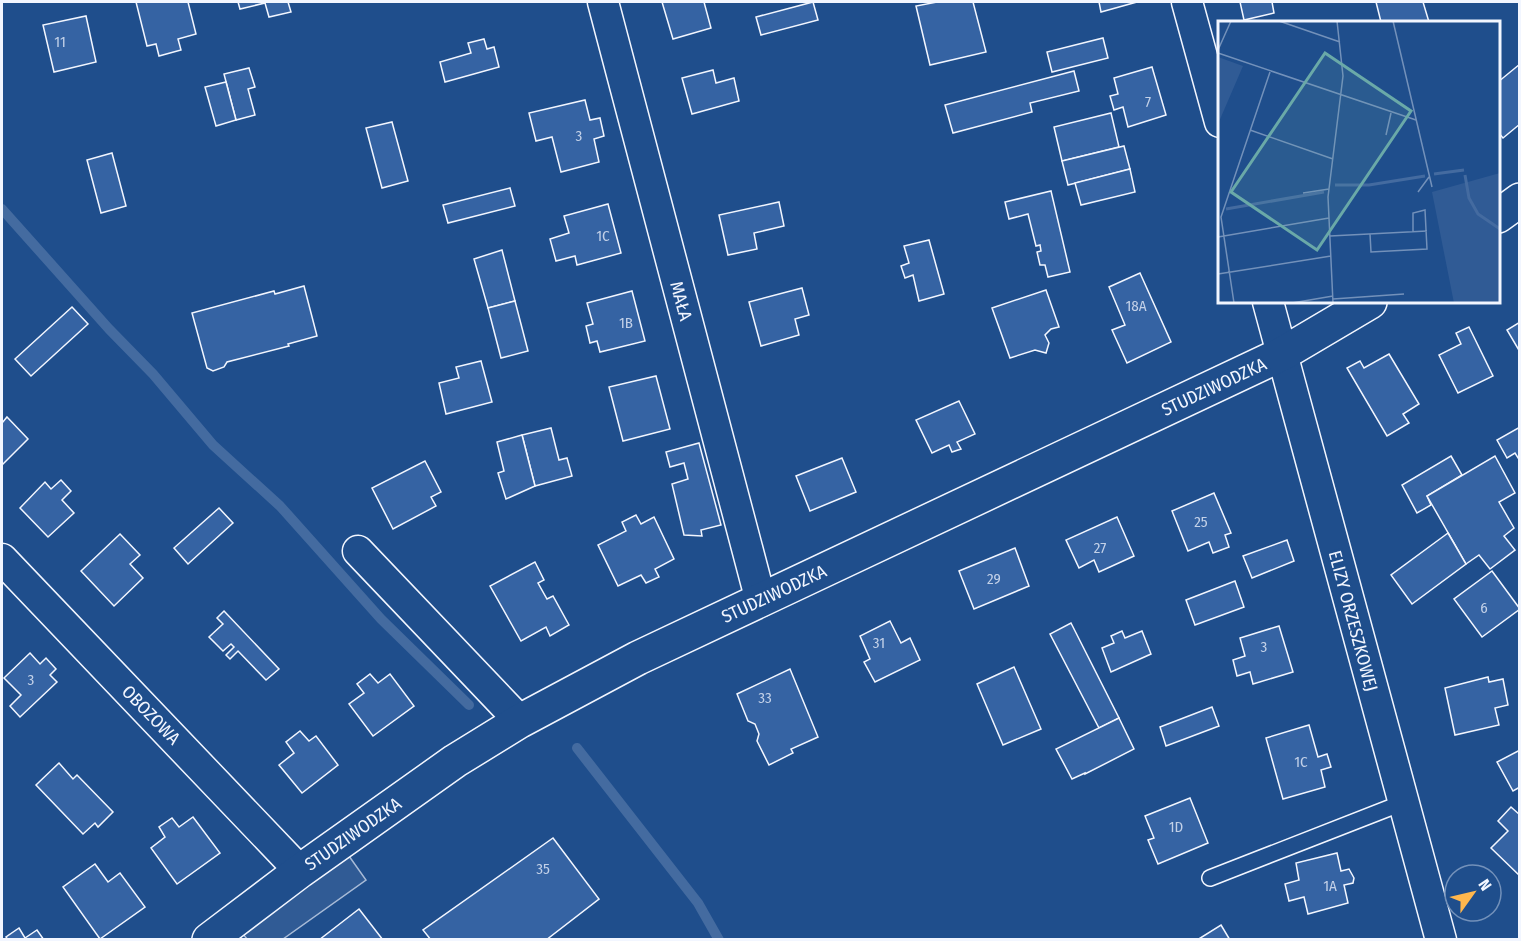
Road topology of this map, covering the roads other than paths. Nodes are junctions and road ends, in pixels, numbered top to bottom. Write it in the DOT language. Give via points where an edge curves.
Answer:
graph roads {
  1 [pos="603,2"];
  2 [pos="1187,2"];
  3 [pos="1218,115"];
  4 [pos="1520,200"];
  5 [pos="1500,215"];
  6 [pos="1268,303"];
  7 [pos="1368,303"];
  8 [pos="1282,354"];
  9 [pos="358,551"];
  10 [pos="2,559"];
  11 [pos="761,601"];
  12 [pos="520,721"];
  13 [pos="1402,802"];
  14 [pos="300,871"];
  15 [pos="1210,878"];
  16 [pos="209,939"];
  17 [pos="1441,939"];
  1 -- 11 [label="street, MAŁA"];
  2 -- 3 [label="street"];
  4 -- 5 [label="street"];
  6 -- 8 [label="street, ELIZY ORZESZKOWEJ"];
  7 -- 8 [label="street, STUDZIWODZKA"];
  8 -- 11 [label="street, STUDZIWODZKA"];
  8 -- 13 [label="street, ELIZY ORZESZKOWEJ"];
  9 -- 12 [label="street"];
  10 -- 14 [label="street, OBOZOWA"];
  11 -- 12 [label="street, STUDZIWODZKA" via="638,658"];
  12 -- 14 [label="street, STUDZIWODZKA" via="455,761"];
  13 -- 15 [label="lane"];
  13 -- 17 [label="street, ELIZY ORZESZKOWEJ"];
  14 -- 16 [label="street, STUDZIWODZKA"];
}
